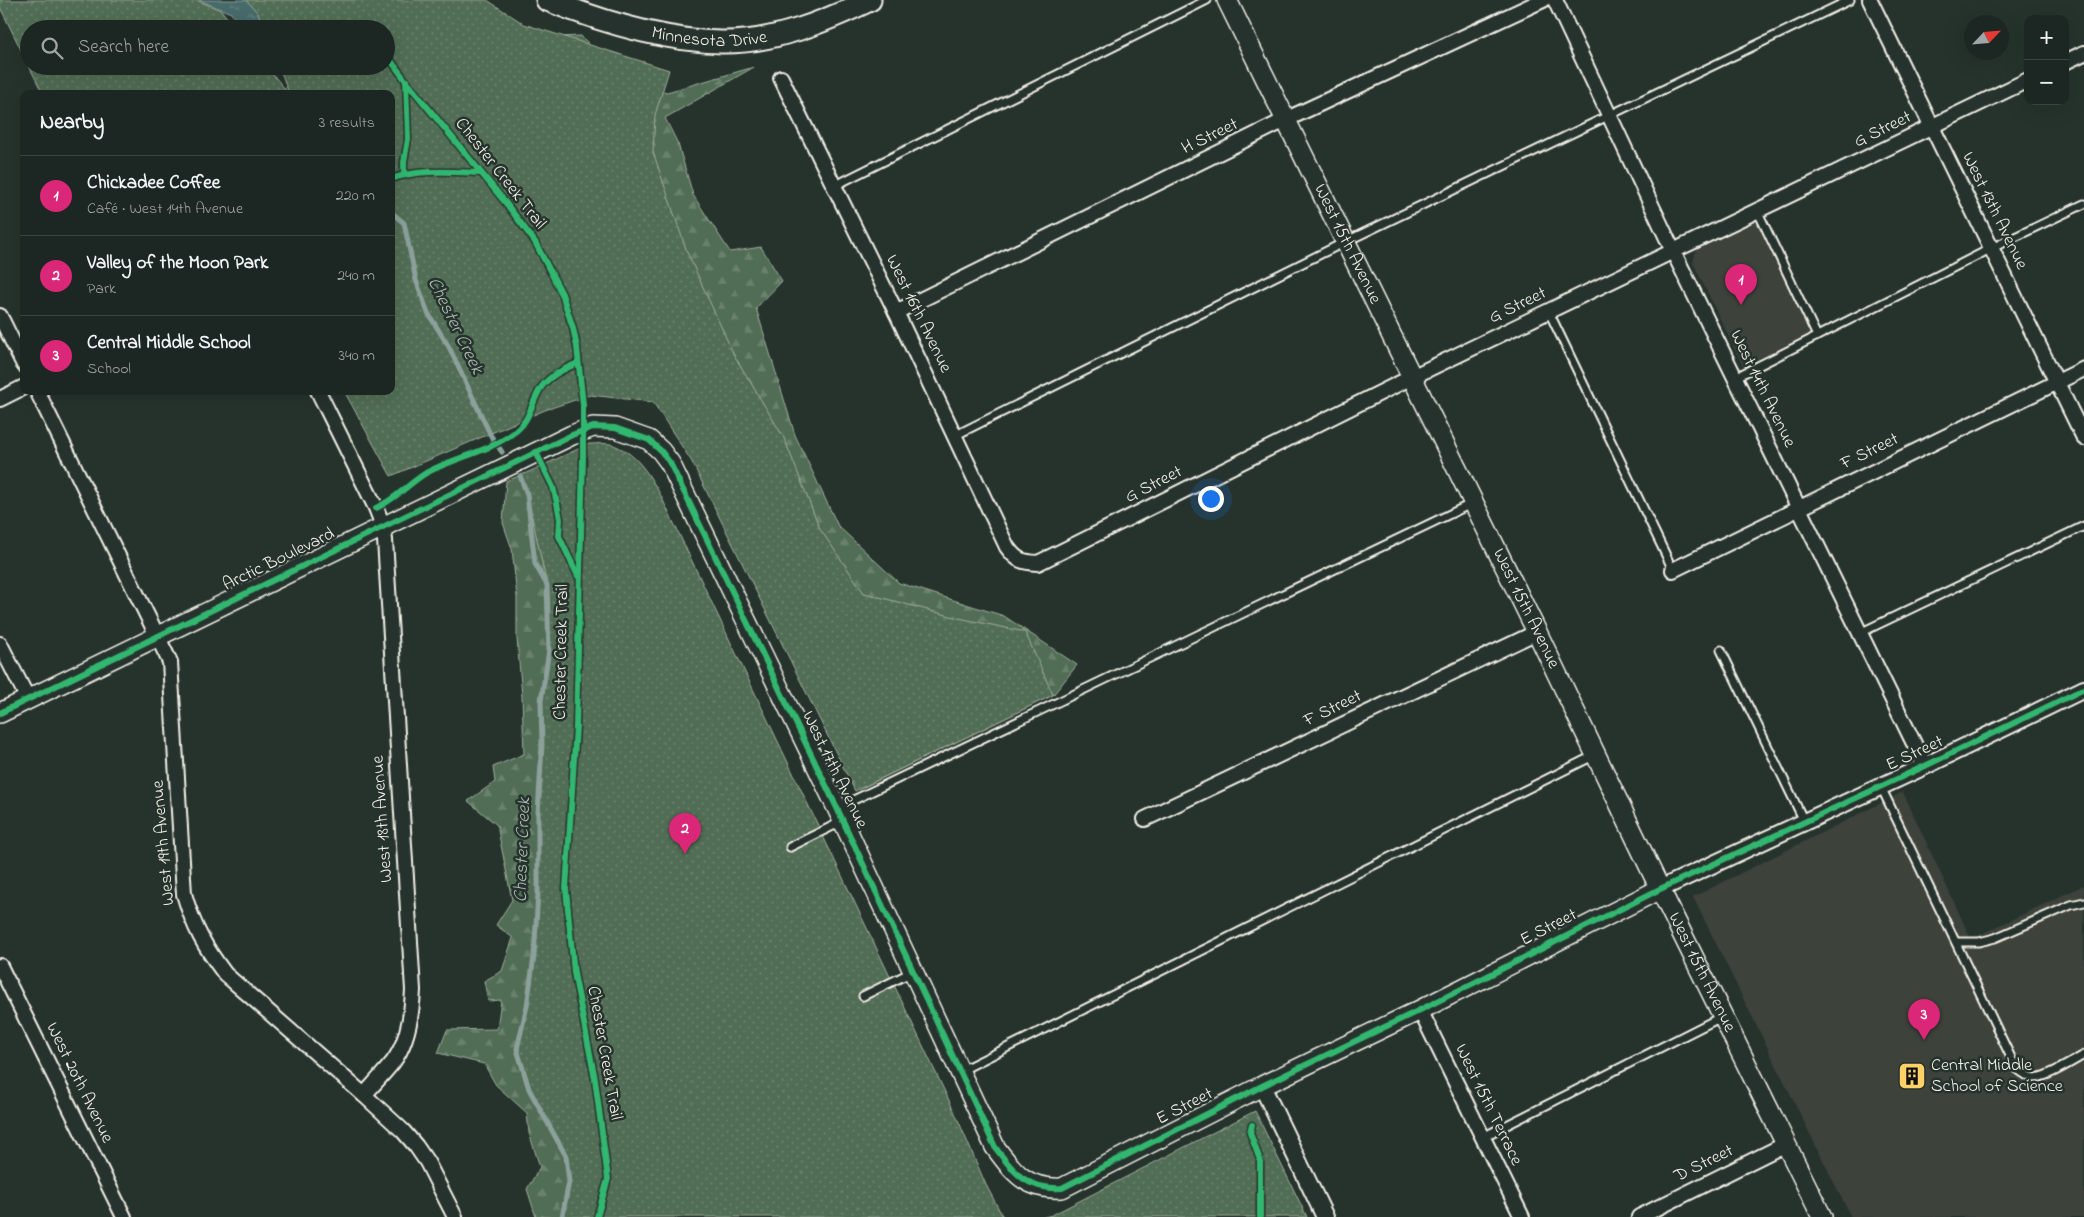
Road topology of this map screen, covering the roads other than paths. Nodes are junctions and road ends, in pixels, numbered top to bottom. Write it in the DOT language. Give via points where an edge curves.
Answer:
graph roads {
  1 [pos="547,0"];
  2 [pos="870,0"];
  3 [pos="1207,0"];
  4 [pos="1227,0"];
  5 [pos="1543,0"];
  6 [pos="1555,0"];
  7 [pos="1850,0"];
  8 [pos="1870,0"];
  9 [pos="2084,53"];
  10 [pos="2069,60"];
  11 [pos="781,78"];
  12 [pos="2024,82"];
  13 [pos="1610,116"];
  14 [pos="1286,120"];
  15 [pos="1932,128"];
  16 [pos="834,186"];
  17 [pos="2084,204"];
  18 [pos="1758,212"];
  19 [pos="1345,242"];
  20 [pos="1992,248"];
  21 [pos="1673,251"];
  22 [pos="896,312"];
  23 [pos="1549,312"];
  24 [pos="0,316"];
  25 [pos="1817,336"];
  26 [pos="20,357"];
  27 [pos="2084,369"];
  28 [pos="1412,377"];
  29 [pos="1736,377"];
  30 [pos="2057,382"];
  31 [pos="20,389"];
  32 [pos="39,395"];
  33 [pos="320,395"];
  34 [pos="0,399"];
  35 [pos="572,435"];
  36 [pos="954,436"];
  37 [pos="2084,438"];
  38 [pos="1474,503"];
  39 [pos="1800,507"];
  40 [pos="384,526"];
  41 [pos="2084,526"];
  42 [pos="1025,562"];
  43 [pos="1673,570"];
  44 [pos="1537,632"];
  45 [pos="1860,633"];
  46 [pos="158,636"];
  47 [pos="0,644"];
  48 [pos="1721,650"];
  49 [pos="2084,689"];
  50 [pos="28,699"];
  51 [pos="0,712"];
  52 [pos="1596,755"];
  53 [pos="1924,766"];
  54 [pos="1881,786"];
  55 [pos="840,815"];
  56 [pos="1146,819"];
  57 [pos="1805,822"];
  58 [pos="790,847"];
  59 [pos="1660,889"];
  60 [pos="2084,902"];
  61 [pos="1956,942"];
  62 [pos="0,966"];
  63 [pos="913,971"];
  64 [pos="863,996"];
  65 [pos="1420,1010"];
  66 [pos="1723,1016"];
  67 [pos="2084,1055"];
  68 [pos="960,1071"];
  69 [pos="1262,1086"];
  70 [pos="364,1095"];
  71 [pos="1483,1137"];
  72 [pos="1786,1144"];
  73 [pos="1028,1183"];
  74 [pos="124,1217"];
  75 [pos="455,1217"];
  76 [pos="1325,1217"];
  77 [pos="1522,1217"];
  78 [pos="1639,1217"];
  79 [pos="1822,1217"];
  1 -- 2 [label="main road, Minnesota Drive" via="666,36 721,42 762,38 802,28"];
  3 -- 16 [label="lane"];
  4 -- 14 [label="main road, West 15th Avenue"];
  5 -- 14 [label="street, H Street"];
  6 -- 13 [label="street, West 14th Avenue"];
  7 -- 13 [label="lane"];
  8 -- 15 [label="street, West 13th Avenue"];
  9 -- 10 [label="street"];
  11 -- 16 [label="street, West 16th Avenue"];
  12 -- 15 [label="street, G Street"];
  13 -- 19 [label="lane"];
  13 -- 21 [label="street, West 14th Avenue"];
  14 -- 19 [label="main road, West 15th Avenue"];
  14 -- 22 [label="street, H Street"];
  15 -- 18 [label="street, G Street"];
  15 -- 20 [label="street, West 13th Avenue"];
  16 -- 22 [label="street, West 16th Avenue"];
  17 -- 20 [label="lane"];
  18 -- 21 [label="street, G Street"];
  18 -- 25 [label="lane"];
  19 -- 28 [label="main road, West 15th Avenue"];
  19 -- 36 [label="lane"];
  20 -- 25 [label="lane"];
  20 -- 30 [label="street, West 13th Avenue"];
  21 -- 23 [label="street, G Street"];
  21 -- 29 [label="street, West 14th Avenue"];
  22 -- 36 [label="street, West 16th Avenue"];
  23 -- 28 [label="street, G Street"];
  23 -- 43 [label="lane"];
  24 -- 26 [label="street"];
  25 -- 29 [label="lane"];
  27 -- 30 [label="street, F Street"];
  28 -- 38 [label="main road, West 15th Avenue"];
  28 -- 42 [label="street, G Street" via="1050,558 1038,563"];
  29 -- 39 [label="street, West 14th Avenue"];
  30 -- 37 [label="street, West 13th Avenue"];
  30 -- 39 [label="street, F Street"];
  31 -- 34 [label="street"];
  32 -- 46 [label="street, West 19th Avenue"];
  33 -- 40 [label="street"];
  35 -- 40 [label="main road, Arctic Boulevard"];
  35 -- 55 [label="main road, West 17th Avenue" via="593,427 615,428 649,440 670,463"];
  36 -- 42 [label="street, West 16th Avenue" via="1007,547 1014,557"];
  38 -- 44 [label="main road, West 15th Avenue"];
  38 -- 55 [label="lane"];
  39 -- 43 [label="street, F Street"];
  39 -- 45 [label="street, West 14th Avenue"];
  40 -- 46 [label="main road, Arctic Boulevard"];
  40 -- 70 [label="street, West 18th Avenue" via="413,990 412,1011 394,1060"];
  41 -- 45 [label="lane"];
  44 -- 52 [label="main road, West 15th Avenue"];
  44 -- 56 [label="street, F Street"];
  45 -- 53 [label="street, West 14th Avenue"];
  46 -- 50 [label="main road, Arctic Boulevard"];
  46 -- 70 [label="street, West 19th Avenue" via="170,662 184,894 192,924 225,974"];
  47 -- 50 [label="street"];
  48 -- 57 [label="lane"];
  49 -- 53 [label="street, E Street"];
  50 -- 51 [label="main road, Arctic Boulevard"];
  52 -- 59 [label="main road, West 15th Avenue"];
  52 -- 68 [label="lane"];
  53 -- 54 [label="street, E Street"];
  54 -- 57 [label="street, E Street"];
  54 -- 61 [label="lane"];
  55 -- 58 [label="lane"];
  55 -- 63 [label="main road, West 17th Avenue"];
  57 -- 59 [label="street, E Street"];
  59 -- 65 [label="main road, E Street"];
  59 -- 66 [label="main road, West 15th Avenue"];
  60 -- 61 [label="lane" via="1995,938"];
  61 -- 67 [label="lane" via="2016,1068 2033,1078 2044,1076"];
  62 -- 74 [label="street, West 20th Avenue"];
  63 -- 64 [label="lane"];
  63 -- 68 [label="main road, West 17th Avenue"];
  65 -- 69 [label="main road, E Street"];
  65 -- 71 [label="street, West 15th Terrace"];
  66 -- 71 [label="lane"];
  66 -- 72 [label="main road, West 15th Avenue"];
  68 -- 73 [label="main road, West 17th Avenue" via="995,1147 1011,1169"];
  69 -- 73 [label="main road, E Street" via="1062,1188 1047,1189"];
  69 -- 76 [label="street"];
  70 -- 75 [label="street, West 19th Avenue" via="416,1146"];
  71 -- 77 [label="street, West 15th Terrace"];
  72 -- 78 [label="street, D Street"];
  72 -- 79 [label="main road, West 15th Avenue"];
}
